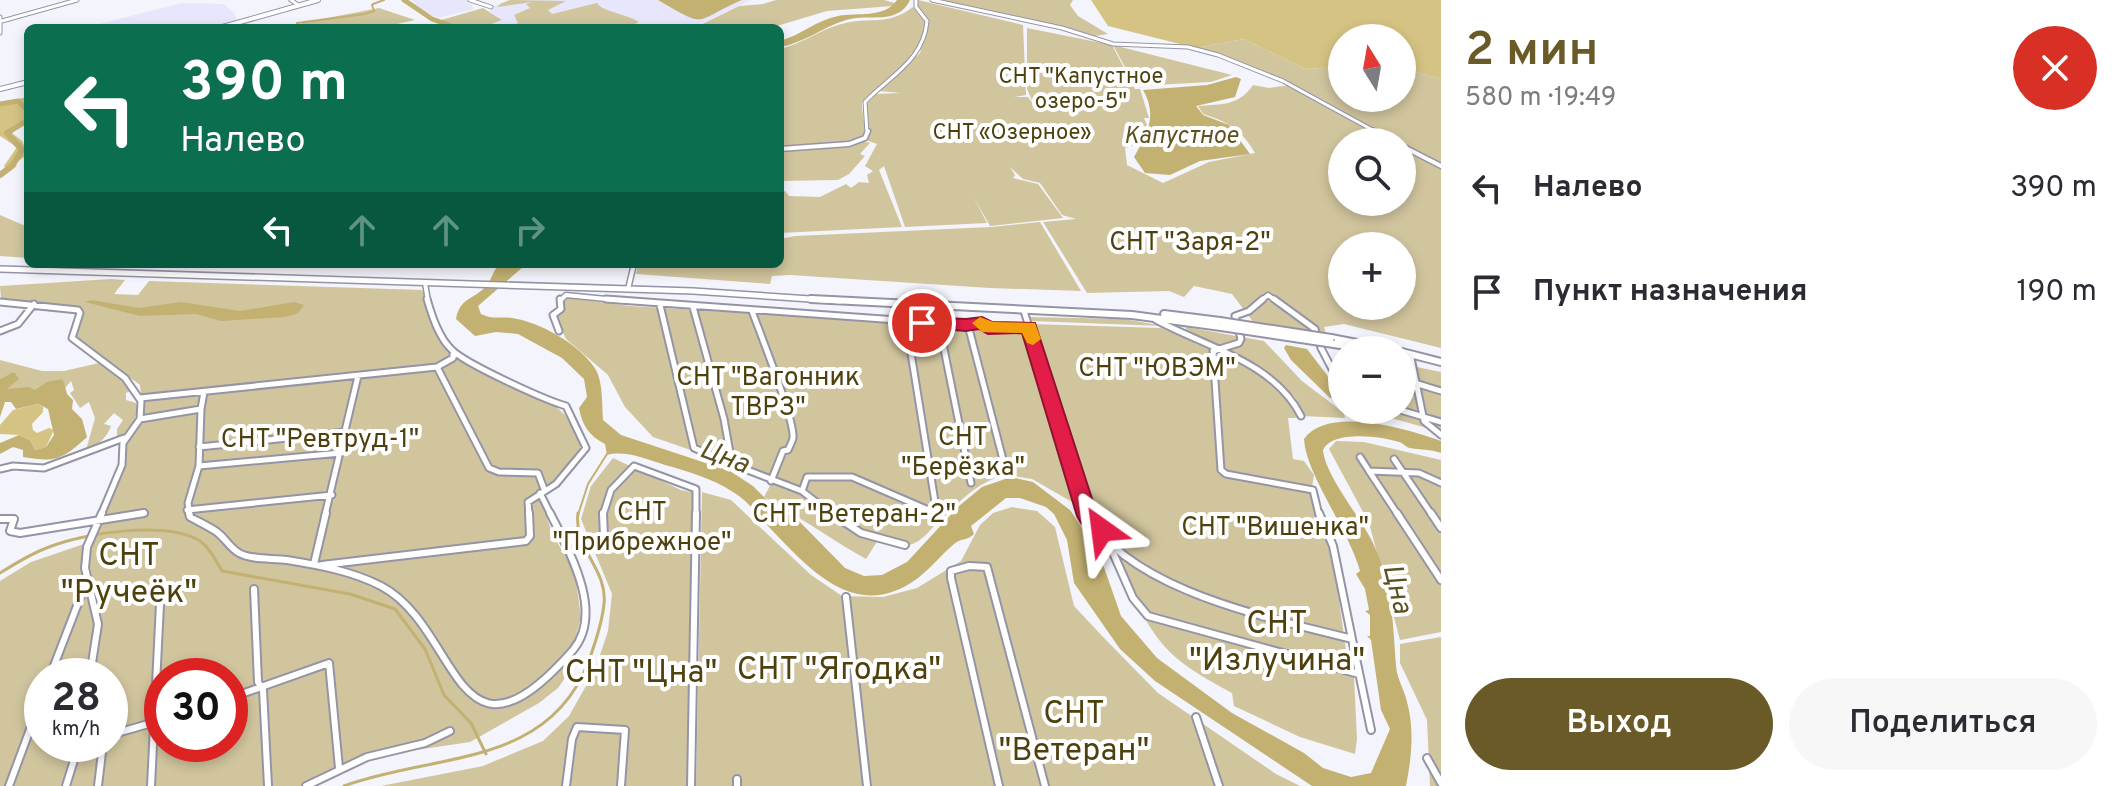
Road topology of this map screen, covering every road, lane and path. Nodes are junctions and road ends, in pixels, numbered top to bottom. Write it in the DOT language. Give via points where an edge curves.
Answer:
graph roads {
  1 [pos="77,0"];
  2 [pos="291,0"];
  3 [pos="318,0"];
  4 [pos="465,0"];
  5 [pos="470,0"];
  6 [pos="916,0"];
  7 [pos="932,0"];
  8 [pos="298,5"];
  9 [pos="491,7"];
  10 [pos="1,19"];
  11 [pos="233,24"];
  12 [pos="0,33"];
  13 [pos="24,83"];
  14 [pos="0,89"];
  15 [pos="1369,128"];
  16 [pos="784,149"];
  17 [pos="1416,153"];
  18 [pos="1441,166"];
  19 [pos="634,268"];
  20 [pos="0,269"];
  21 [pos="425,283"];
  22 [pos="631,289"];
  23 [pos="0,302"];
  24 [pos="34,304"];
  25 [pos="660,305"];
  26 [pos="693,307"];
  27 [pos="752,311"];
  28 [pos="1024,311"];
  29 [pos="1153,317"];
  30 [pos="906,322"];
  31 [pos="939,324"];
  32 [pos="1221,324"];
  33 [pos="968,325"];
  34 [pos="1029,327"];
  35 [pos="0,331"];
  36 [pos="559,331"];
  37 [pos="1328,340"];
  38 [pos="1217,350"];
  39 [pos="453,352"];
  40 [pos="1416,357"];
  41 [pos="1416,359"];
  42 [pos="1328,361"];
  43 [pos="1441,363"];
  44 [pos="437,367"];
  45 [pos="358,376"];
  46 [pos="1416,383"];
  47 [pos="1441,391"];
  48 [pos="204,392"];
  49 [pos="140,398"];
  50 [pos="201,409"];
  51 [pos="1416,415"];
  52 [pos="1301,416"];
  53 [pos="1423,417"];
  54 [pos="140,419"];
  55 [pos="1441,422"];
  56 [pos="346,432"];
  57 [pos="1441,435"];
  58 [pos="125,438"];
  59 [pos="199,447"];
  60 [pos="341,453"];
  61 [pos="1360,457"];
  62 [pos="1394,459"];
  63 [pos="732,464"];
  64 [pos="199,466"];
  65 [pos="0,469"];
  66 [pos="1369,471"];
  67 [pos="1401,471"];
  68 [pos="1007,475"];
  69 [pos="771,481"];
  70 [pos="971,483"];
  71 [pos="1441,483"];
  72 [pos="802,491"];
  73 [pos="542,492"];
  74 [pos="332,495"];
  75 [pos="187,510"];
  76 [pos="144,513"];
  77 [pos="0,519"];
  78 [pos="100,519"];
  79 [pos="1441,528"];
  80 [pos="604,537"];
  81 [pos="1106,537"];
  82 [pos="905,545"];
  83 [pos="317,565"];
  84 [pos="87,579"];
  85 [pos="1441,580"];
  86 [pos="254,589"];
  87 [pos="846,597"];
  88 [pos="160,604"];
  89 [pos="1352,639"];
  90 [pos="57,658"];
  91 [pos="93,658"];
  92 [pos="159,658"];
  93 [pos="1359,674"];
  94 [pos="261,687"];
  95 [pos="248,692"];
  96 [pos="1196,717"];
  97 [pos="1371,730"];
  98 [pos="450,731"];
  99 [pos="24,746"];
  100 [pos="1427,758"];
  101 [pos="74,762"];
  102 [pos="101,762"];
  103 [pos="154,762"];
  104 [pos="339,768"];
  105 [pos="1441,783"];
  106 [pos="9,786"];
  107 [pos="66,786"];
  108 [pos="98,786"];
  109 [pos="151,786"];
  110 [pos="268,786"];
  111 [pos="306,786"];
  112 [pos="566,786"];
  113 [pos="621,786"];
  114 [pos="691,786"];
  115 [pos="867,786"];
  116 [pos="999,786"];
  117 [pos="1045,786"];
  118 [pos="1219,786"];
  1 -- 10 [label="street"];
  2 -- 8 [label="street"];
  3 -- 8 [label="main road"];
  4 -- 5 [label="street"];
  5 -- 9 [label="street"];
  6 -- 16 [label="street" via="927,21 926,34 914,59 865,102 865,138"];
  7 -- 15 [label="street" via="1113,44 1188,47 1218,55 1283,81"];
  8 -- 11 [label="main road"];
  10 -- 12 [label="street"];
  13 -- 14 [label="main road"];
  17 -- 18 [label="street"];
  19 -- 22 [label="street"];
  20 -- 21 [label="main road"];
  21 -- 22 [label="main road"];
  21 -- 39 [label="street" via="429,309"];
  22 -- 28 [label="main road"];
  22 -- 32 [label="main road" via="1137,312"];
  23 -- 24 [label="street"];
  24 -- 35 [label="street" via="18,324"];
  24 -- 49 [label="street" via="80,311 72,338 125,378"];
  25 -- 26 [label="street"];
  25 -- 36 [label="street" via="566,295 553,315"];
  25 -- 63 [label="street" via="694,448"];
  26 -- 27 [label="street"];
  26 -- 63 [label="street"];
  27 -- 30 [label="street"];
  27 -- 69 [label="street" via="771,354 793,437"];
  28 -- 29 [label="main road"];
  28 -- 34 [label="street"];
  29 -- 32 [label="main road"];
  29 -- 38 [label="street"];
  30 -- 31 [label="street"];
  30 -- 72 [label="street" via="936,510 852,477 807,477"];
  31 -- 33 [label="street"];
  31 -- 70 [label="street"];
  32 -- 37 [label="main road, bridge"];
  33 -- 34 [label="street"];
  33 -- 68 [label="street"];
  34 -- 81 [label="street" via="1087,516"];
  38 -- 42 [label="street" via="1239,343 1235,316 1268,295 1315,329"];
  38 -- 52 [label="street" via="1265,374 1297,402"];
  38 -- 89 [label="street" via="1213,366 1221,470 1313,490 1333,546"];
  39 -- 44 [label="street" via="453,358"];
  39 -- 73 [label="street" via="566,406 586,448 556,484"];
  40 -- 43 [label="main road"];
  41 -- 43 [label="main road"];
  44 -- 45 [label="street"];
  44 -- 73 [label="street" via="489,468 538,473"];
  45 -- 48 [label="street"];
  45 -- 56 [label="street"];
  46 -- 47 [label="street"];
  46 -- 53 [label="street"];
  48 -- 49 [label="street"];
  48 -- 50 [label="street"];
  49 -- 54 [label="street"];
  50 -- 54 [label="street"];
  50 -- 59 [label="street"];
  51 -- 53 [label="street"];
  53 -- 55 [label="street"];
  53 -- 57 [label="street"];
  54 -- 58 [label="street"];
  56 -- 59 [label="street"];
  56 -- 60 [label="street"];
  58 -- 65 [label="street" via="46,467 19,464"];
  58 -- 78 [label="street" via="122,465"];
  59 -- 64 [label="street"];
  60 -- 64 [label="street"];
  60 -- 74 [label="street"];
  61 -- 66 [label="street"];
  62 -- 67 [label="street"];
  63 -- 69 [label="street"];
  64 -- 75 [label="street"];
  66 -- 67 [label="street"];
  66 -- 85 [label="street"];
  67 -- 71 [label="street"];
  67 -- 79 [label="street"];
  69 -- 72 [label="street"];
  72 -- 82 [label="street" via="847,526 880,542"];
  73 -- 83 [label="street" via="528,502 526,541"];
  73 -- 83 [label="street" via="577,571 584,626 578,643 519,700 492,705 471,697 400,598 385,587"];
  74 -- 75 [label="street"];
  74 -- 83 [label="street"];
  75 -- 83 [label="street" via="238,553"];
  76 -- 78 [label="street"];
  77 -- 78 [label="street" via="14,519 10,531 20,533"];
  78 -- 84 [label="street" via="87,547"];
  80 -- 114 [label="street" via="601,506 634,466 696,489"];
  81 -- 89 [label="street" via="1148,573 1186,593"];
  81 -- 93 [label="street" via="1133,598 1148,616"];
  84 -- 90 [label="street"];
  84 -- 91 [label="street" via="98,624"];
  86 -- 94 [label="street"];
  87 -- 115 [label="street"];
  88 -- 92 [label="street"];
  89 -- 93 [label="street"];
  93 -- 97 [label="street"];
  94 -- 95 [label="street"];
  94 -- 104 [label="street" via="329,663"];
  94 -- 110 [label="street"];
  96 -- 118 [label="street"];
  98 -- 104 [label="street"];
  99 -- 106 [label="street"];
  100 -- 105 [label="street"];
  101 -- 107 [label="street"];
  102 -- 108 [label="street"];
  103 -- 109 [label="street"];
  104 -- 111 [label="street"];
  112 -- 113 [label="street" via="577,727 625,730"];
  116 -- 117 [label="street" via="951,578 957,567 987,567"];
}
